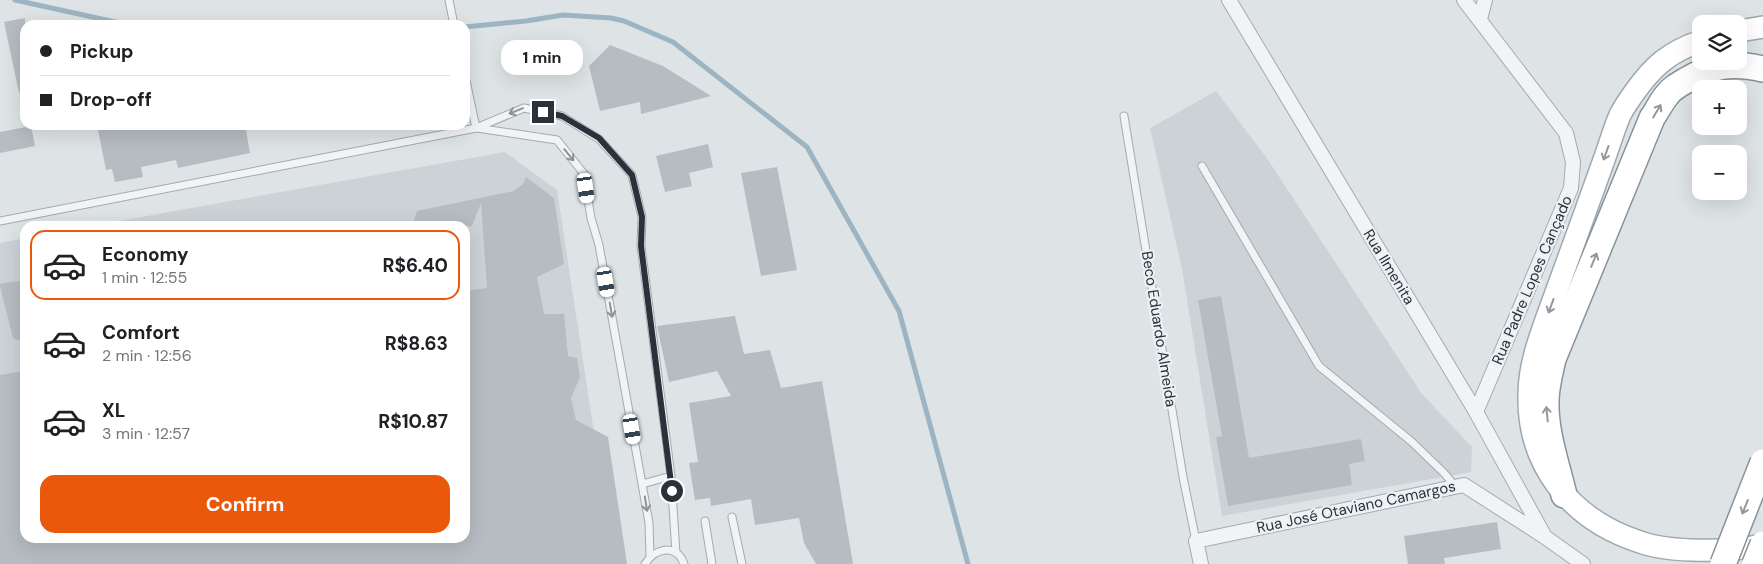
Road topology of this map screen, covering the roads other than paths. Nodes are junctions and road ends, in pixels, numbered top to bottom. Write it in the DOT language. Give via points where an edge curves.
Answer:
graph roads {
  1 [pos="449,0"];
  2 [pos="1229,0"];
  3 [pos="1464,0"];
  4 [pos="1485,0"];
  5 [pos="1480,19"];
  6 [pos="453,20"];
  7 [pos="1763,26"];
  8 [pos="1747,29"];
  9 [pos="1692,45"];
  10 [pos="1763,69"];
  11 [pos="470,100"];
  12 [pos="1124,116"];
  13 [pos="476,128"];
  14 [pos="470,129"];
  15 [pos="466,130"];
  16 [pos="1202,166"];
  17 [pos="0,221"];
  18 [pos="1476,412"];
  19 [pos="1763,462"];
  20 [pos="671,476"];
  21 [pos="642,484"];
  22 [pos="1455,486"];
  23 [pos="1564,495"];
  24 [pos="732,517"];
  25 [pos="705,521"];
  26 [pos="1546,537"];
  27 [pos="1196,541"];
  28 [pos="1763,545"];
  29 [pos="676,553"];
  30 [pos="650,556"];
  31 [pos="646,564"];
  32 [pos="684,564"];
  33 [pos="712,564"];
  34 [pos="742,564"];
  35 [pos="1200,564"];
  36 [pos="1583,564"];
  37 [pos="1723,564"];
  38 [pos="1756,564"];
  1 -- 6 [label="lane"];
  2 -- 18 [label="street, Rua Ilmenita"];
  3 -- 5 [label="street, Rua Padre Lopes Cançado"];
  4 -- 5 [label="street"];
  5 -- 18 [label="street, Rua Padre Lopes Cançado" via="1566,132 1573,162 1571,188"];
  7 -- 8 [label="main road"];
  9 -- 23 [label="main road, one-way" via="1666,58 1649,72 1621,114 1541,334 1531,373 1530,417 1543,463"];
  23 -- 10 [label="highway, one-way" via="1546,410 1553,359 1652,118 1667,94 1700,71 1738,65"];
  11 -- 13 [label="lane"];
  12 -- 27 [label="lane, Beco Eduardo Almeida"];
  13 -- 14 [label="lane"];
  20 -- 13 [label="lane, one-way" via="641,246 642,217 632,175 599,138 562,116 524,108"];
  13 -- 21 [label="lane, one-way" via="557,140 584,174"];
  15 -- 17 [label="lane"];
  16 -- 22 [label="lane" via="1320,366 1412,442"];
  18 -- 26 [label="street, Rua Ilmenita"];
  19 -- 37 [label="highway, one-way, bridge"];
  20 -- 21 [label="lane"];
  20 -- 29 [label="lane"];
  21 -- 30 [label="lane, one-way" via="649,523"];
  22 -- 26 [label="street, Rua José Otaviano Camargos" via="1464,484"];
  22 -- 27 [label="street, Rua José Otaviano Camargos"];
  23 -- 28 [label="main road" via="1602,525 1640,542 1701,549 1745,549"];
  24 -- 34 [label="lane"];
  25 -- 33 [label="lane"];
  26 -- 36 [label="street, Rua José Otaviano Camargos"];
  27 -- 35 [label="street"];
  28 -- 38 [label="highway, bridge"];
  29 -- 30 [label="lane" via="658,551"];
  29 -- 32 [label="lane"];
  30 -- 31 [label="lane"];
}
